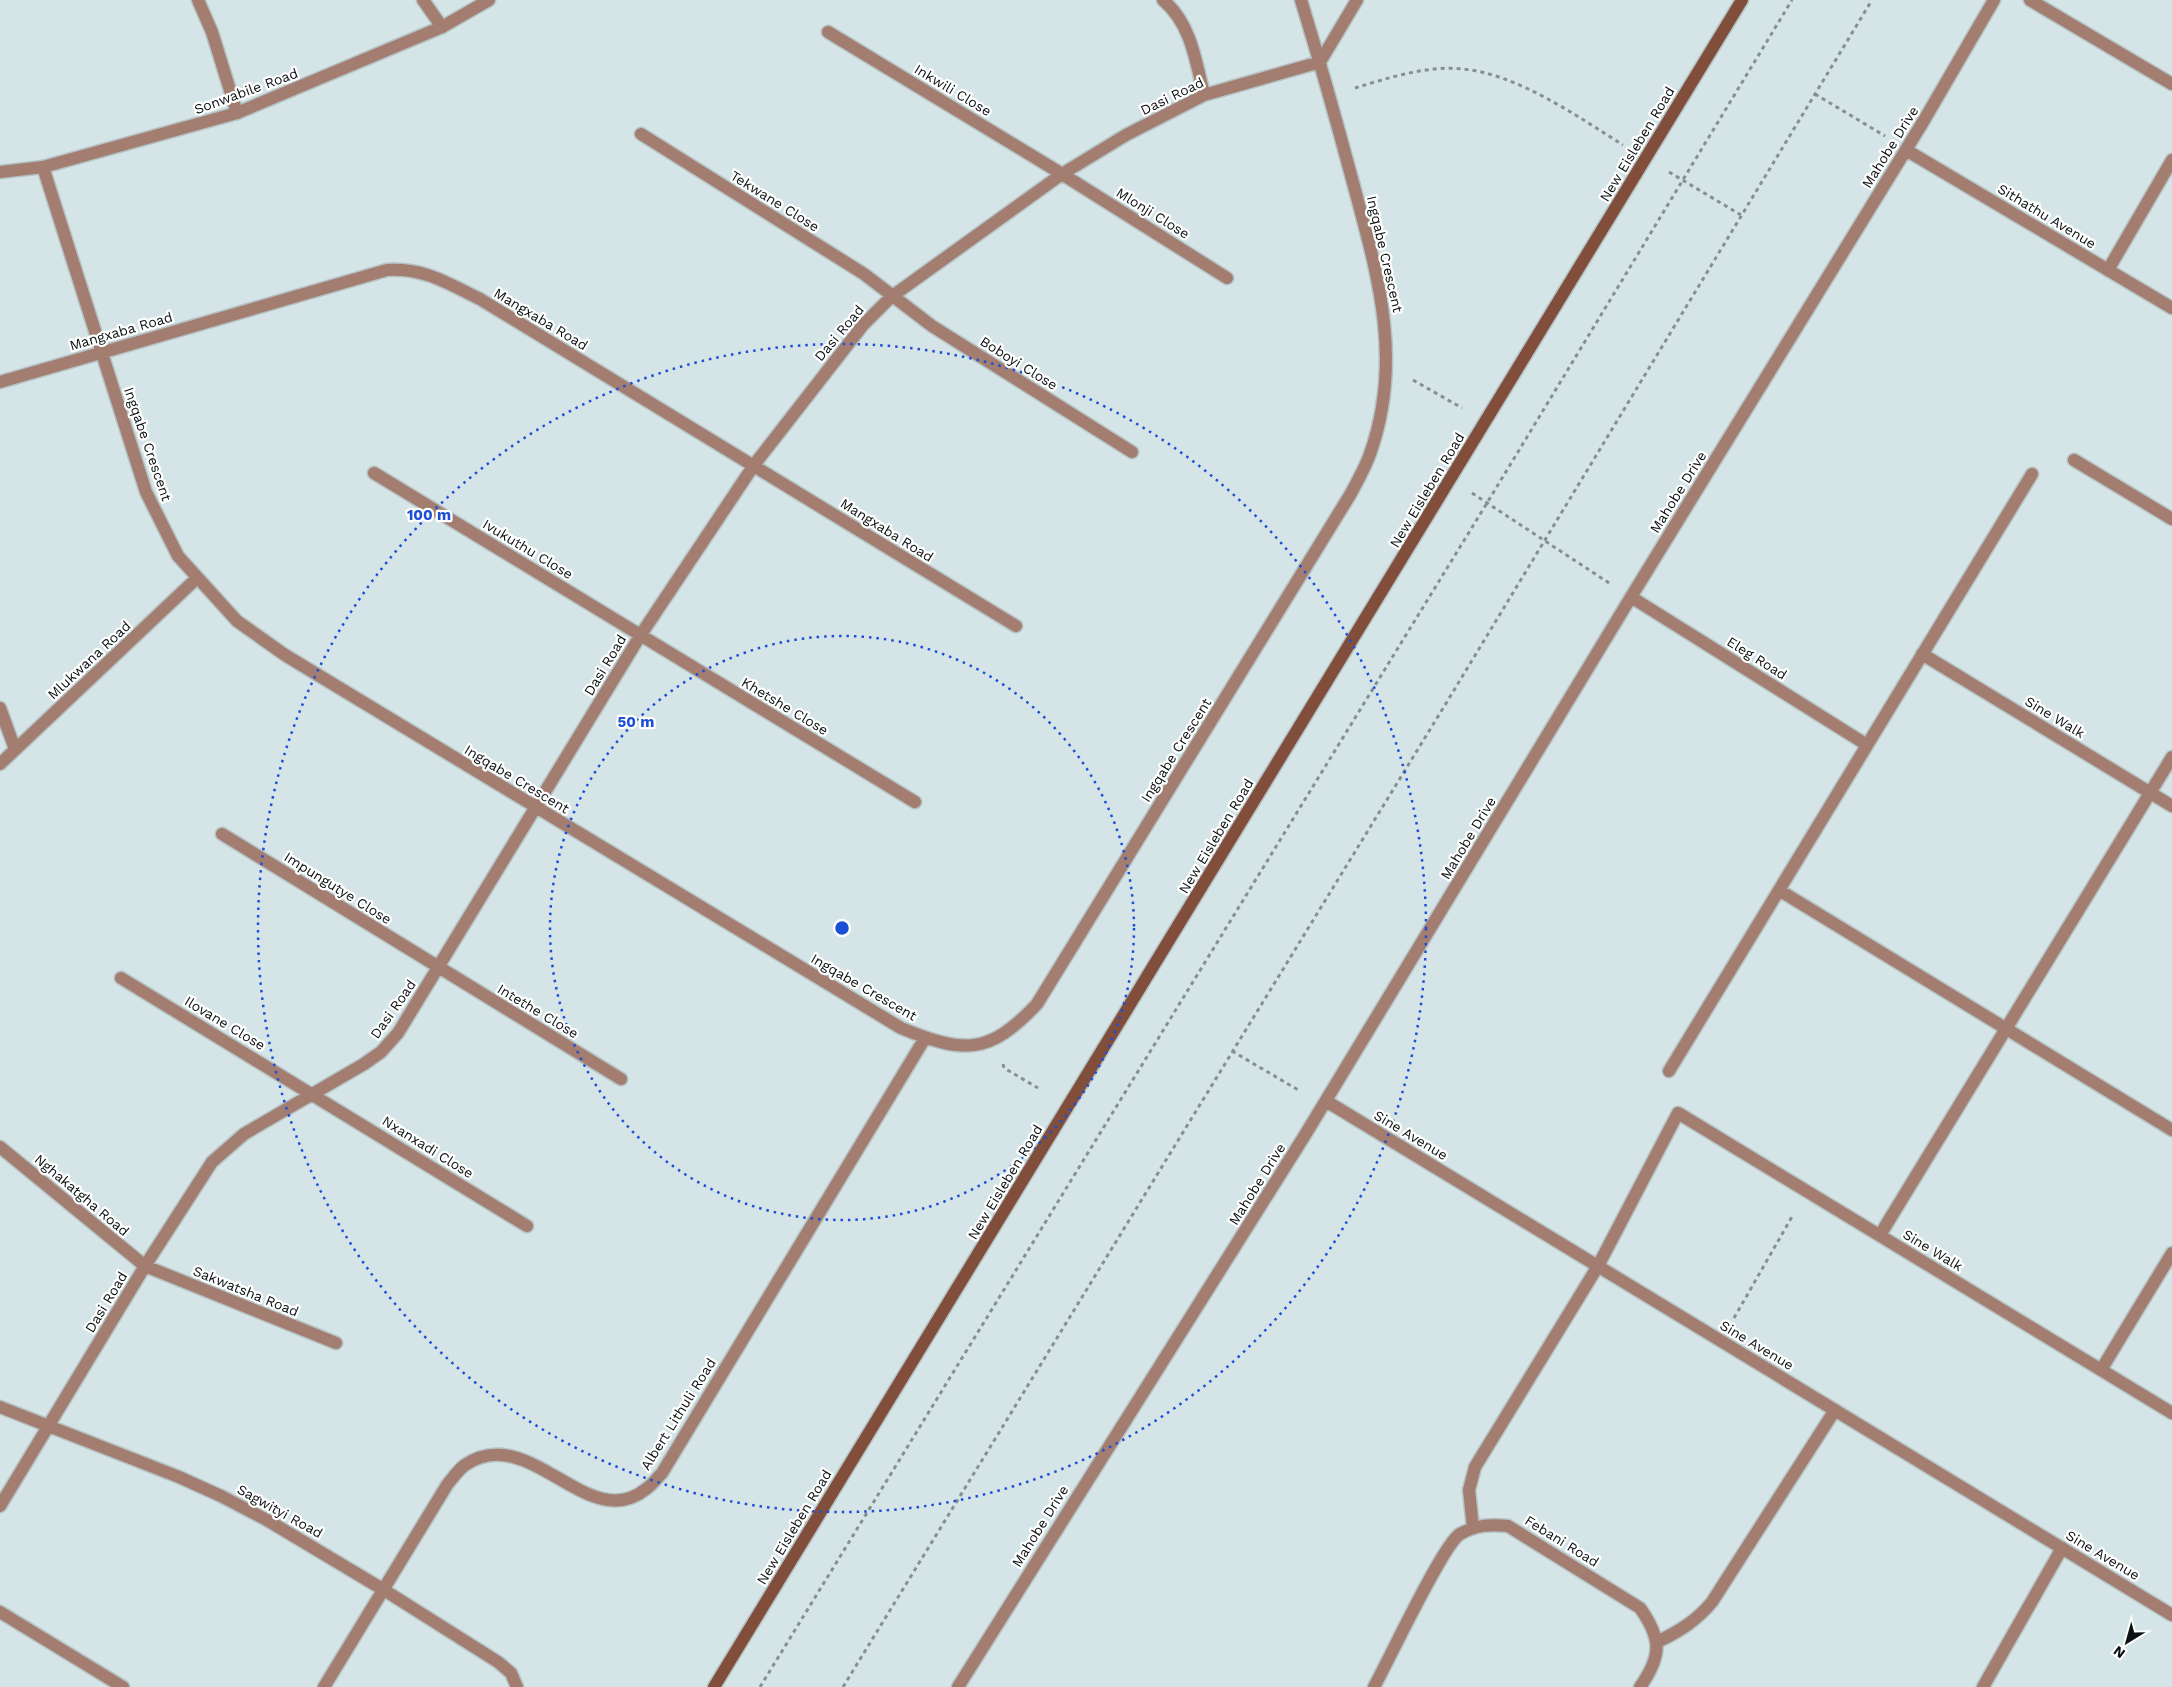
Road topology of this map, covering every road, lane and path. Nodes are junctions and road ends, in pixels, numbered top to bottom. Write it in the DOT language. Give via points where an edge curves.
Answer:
graph roads {
  1 [pos="198,0"];
  2 [pos="423,0"];
  3 [pos="489,0"];
  4 [pos="1163,0"];
  5 [pos="1301,0"];
  6 [pos="1357,0"];
  7 [pos="1742,0"];
  8 [pos="1792,0"];
  9 [pos="1872,0"];
  10 [pos="1994,0"];
  11 [pos="2030,0"];
  12 [pos="442,27"];
  13 [pos="828,32"];
  14 [pos="1320,62"];
  15 [pos="2172,84"];
  16 [pos="1204,94"];
  17 [pos="1815,94"];
  18 [pos="1329,95"];
  19 [pos="237,113"];
  20 [pos="641,134"];
  21 [pos="1884,136"];
  22 [pos="1906,150"];
  23 [pos="1646,159"];
  24 [pos="2172,160"];
  25 [pos="43,167"];
  26 [pos="0,172"];
  27 [pos="1062,174"];
  28 [pos="1683,180"];
  29 [pos="1741,215"];
  30 [pos="2108,270"];
  31 [pos="1228,278"];
  32 [pos="892,296"];
  33 [pos="2172,308"];
  34 [pos="100,352"];
  35 [pos="1386,365"];
  36 [pos="0,382"];
  37 [pos="1486,422"];
  38 [pos="1132,452"];
  39 [pos="2074,460"];
  40 [pos="754,465"];
  41 [pos="374,473"];
  42 [pos="2032,474"];
  43 [pos="1451,480"];
  44 [pos="1486,502"];
  45 [pos="2172,519"];
  46 [pos="1544,540"];
  47 [pos="197,578"];
  48 [pos="1631,597"];
  49 [pos="1016,626"];
  50 [pos="640,636"];
  51 [pos="1922,654"];
  52 [pos="0,708"];
  53 [pos="1867,745"];
  54 [pos="15,749"];
  55 [pos="2172,757"];
  56 [pos="0,764"];
  57 [pos="2150,793"];
  58 [pos="915,802"];
  59 [pos="2172,806"];
  60 [pos="536,808"];
  61 [pos="222,834"];
  62 [pos="1779,890"];
  63 [pos="438,968"];
  64 [pos="121,978"];
  65 [pos="2006,1028"];
  66 [pos="925,1038"];
  67 [pos="995,1040"];
  68 [pos="1232,1051"];
  69 [pos="1669,1071"];
  70 [pos="621,1079"];
  71 [pos="1038,1088"];
  72 [pos="1299,1091"];
  73 [pos="313,1094"];
  74 [pos="1326,1101"];
  75 [pos="2172,1130"];
  76 [pos="0,1146"];
  77 [pos="1806,1192"];
  78 [pos="527,1226"];
  79 [pos="1880,1235"];
  80 [pos="2172,1253"];
  81 [pos="145,1266"];
  82 [pos="1598,1266"];
  83 [pos="1721,1341"];
  84 [pos="336,1343"];
  85 [pos="2101,1370"];
  86 [pos="0,1407"];
  87 [pos="1835,1410"];
  88 [pos="2172,1413"];
  89 [pos="50,1426"];
  90 [pos="0,1506"];
  91 [pos="1473,1528"];
  92 [pos="2062,1548"];
  93 [pos="384,1590"];
  94 [pos="0,1612"];
  95 [pos="2172,1615"];
  96 [pos="1657,1642"];
  97 [pos="123,1687"];
  98 [pos="324,1687"];
  99 [pos="517,1687"];
  100 [pos="714,1687"];
  101 [pos="760,1687"];
  102 [pos="843,1687"];
  103 [pos="958,1687"];
  104 [pos="1374,1687"];
  105 [pos="1640,1687"];
  106 [pos="1983,1687"];
  1 -- 19 [label="street" via="212,32"];
  2 -- 12 [label="street"];
  3 -- 12 [label="street, Sonwabile Road"];
  4 -- 16 [label="street" via="1188,34"];
  5 -- 14 [label="street, Ingqabe Crescent"];
  6 -- 14 [label="street"];
  7 -- 23 [label="main road, New Eisleben Road"];
  8 -- 28 [label="path"];
  9 -- 17 [label="path"];
  10 -- 22 [label="street, Mahobe Drive"];
  11 -- 15 [label="street"];
  12 -- 19 [label="street, Sonwabile Road"];
  13 -- 27 [label="street, Inkwili Close"];
  14 -- 16 [label="street, Dasi Road"];
  14 -- 18 [label="street, Ingqabe Crescent"];
  16 -- 27 [label="street, Dasi Road" via="1126,135"];
  17 -- 21 [label="path"];
  17 -- 29 [label="path"];
  18 -- 23 [label="path" via="1405,73 1462,68 1510,79"];
  18 -- 35 [label="street, Ingqabe Crescent" via="1374,261 1385,316"];
  19 -- 25 [label="street, Sonwabile Road"];
  20 -- 32 [label="street, Tekwane Close" via="864,274"];
  22 -- 30 [label="street, Sithathu Avenue"];
  22 -- 48 [label="street, Mahobe Drive"];
  23 -- 28 [label="path"];
  23 -- 37 [label="main road, New Eisleben Road"];
  24 -- 30 [label="street"];
  25 -- 26 [label="street, Sonwabile Road"];
  25 -- 34 [label="street, Ingqabe Crescent"];
  27 -- 31 [label="street, Mlonji Close"];
  27 -- 32 [label="street, Dasi Road"];
  28 -- 29 [label="path"];
  28 -- 44 [label="path"];
  29 -- 46 [label="path"];
  30 -- 33 [label="street, Sithathu Avenue"];
  32 -- 38 [label="street, Boboyi Close" via="932,326"];
  32 -- 40 [label="street, Dasi Road" via="863,325"];
  34 -- 36 [label="street, Mangxaba Road"];
  34 -- 40 [label="street, Mangxaba Road" via="386,270 412,269 480,299"];
  34 -- 47 [label="street, Ingqabe Crescent" via="146,492 178,556"];
  35 -- 37 [label="path"];
  35 -- 67 [label="street, Ingqabe Crescent" via="1381,413 1370,455 1350,495 1037,1004 1016,1026"];
  37 -- 43 [label="main road, New Eisleben Road"];
  39 -- 45 [label="street"];
  40 -- 49 [label="street, Mangxaba Road"];
  40 -- 50 [label="street, Dasi Road"];
  41 -- 50 [label="street, Ivukuthu Close"];
  42 -- 51 [label="street"];
  43 -- 44 [label="path"];
  43 -- 100 [label="main road, New Eisleben Road"];
  44 -- 46 [label="path"];
  44 -- 101 [label="path"];
  46 -- 48 [label="path"];
  46 -- 68 [label="path"];
  47 -- 54 [label="street, Mlukwana Road"];
  47 -- 60 [label="street, Ingqabe Crescent" via="237,621 285,655"];
  48 -- 53 [label="street, Eleg Road"];
  48 -- 74 [label="street, Mahobe Drive"];
  50 -- 58 [label="street, Khetshe Close"];
  50 -- 60 [label="street, Dasi Road"];
  51 -- 53 [label="street"];
  51 -- 57 [label="street, Sine Walk"];
  52 -- 54 [label="street"];
  53 -- 62 [label="street"];
  54 -- 56 [label="street, Mlukwana Road"];
  55 -- 57 [label="street"];
  57 -- 59 [label="street, Sine Walk"];
  57 -- 65 [label="street"];
  60 -- 63 [label="street, Dasi Road"];
  60 -- 66 [label="street, Ingqabe Crescent" via="902,1028"];
  61 -- 63 [label="street, Impungutye Close"];
  62 -- 65 [label="street"];
  62 -- 69 [label="street"];
  63 -- 70 [label="street, Intethe Close"];
  63 -- 73 [label="street, Dasi Road" via="398,1033 381,1052"];
  64 -- 73 [label="street, Ilovane Close"];
  65 -- 75 [label="street"];
  65 -- 79 [label="street"];
  66 -- 67 [label="street, Ingqabe Crescent" via="949,1045 974,1046"];
  66 -- 93 [label="street, Albert Lithuli Road" via="662,1472 645,1490 626,1499 608,1501 589,1496 544,1469 516,1457 489,1455 465,1466 447,1485"];
  67 -- 71 [label="path" via="1004,1068"];
  68 -- 72 [label="path"];
  68 -- 102 [label="path"];
  73 -- 78 [label="street, Nxanxadi Close"];
  73 -- 81 [label="street, Dasi Road" via="224,1149 201,1177"];
  74 -- 82 [label="street, Sine Avenue"];
  74 -- 103 [label="street, Mahobe Drive"];
  76 -- 81 [label="street, Nghakatgha Road"];
  77 -- 79 [label="street, Sine Walk"];
  77 -- 82 [label="street, Sine Walk" via="1678,1113"];
  77 -- 83 [label="path"];
  79 -- 85 [label="street, Sine Walk"];
  80 -- 85 [label="street"];
  81 -- 84 [label="street, Sakwatsha Road"];
  81 -- 89 [label="street, Dasi Road"];
  82 -- 83 [label="street, Sine Avenue"];
  82 -- 91 [label="street" via="1475,1467 1469,1490"];
  83 -- 87 [label="street, Sine Avenue"];
  85 -- 88 [label="street, Sine Walk"];
  86 -- 89 [label="street, Sagwityi Road"];
  87 -- 92 [label="street, Sine Avenue"];
  87 -- 96 [label="street" via="1712,1602 1698,1619"];
  89 -- 90 [label="street, Dasi Road"];
  89 -- 93 [label="street, Sagwityi Road" via="221,1496"];
  91 -- 96 [label="street, Febani Road" via="1485,1524 1508,1526 1640,1608 1653,1627"];
  91 -- 104 [label="street, Febani Road" via="1458,1535 1438,1566"];
  92 -- 95 [label="street, Sine Avenue"];
  92 -- 106 [label="street"];
  93 -- 98 [label="street, Albert Lithuli Road"];
  93 -- 99 [label="street, Sagwityi Road" via="498,1662 511,1673"];
  94 -- 97 [label="street"];
  96 -- 105 [label="street" via="1654,1663"];
}
